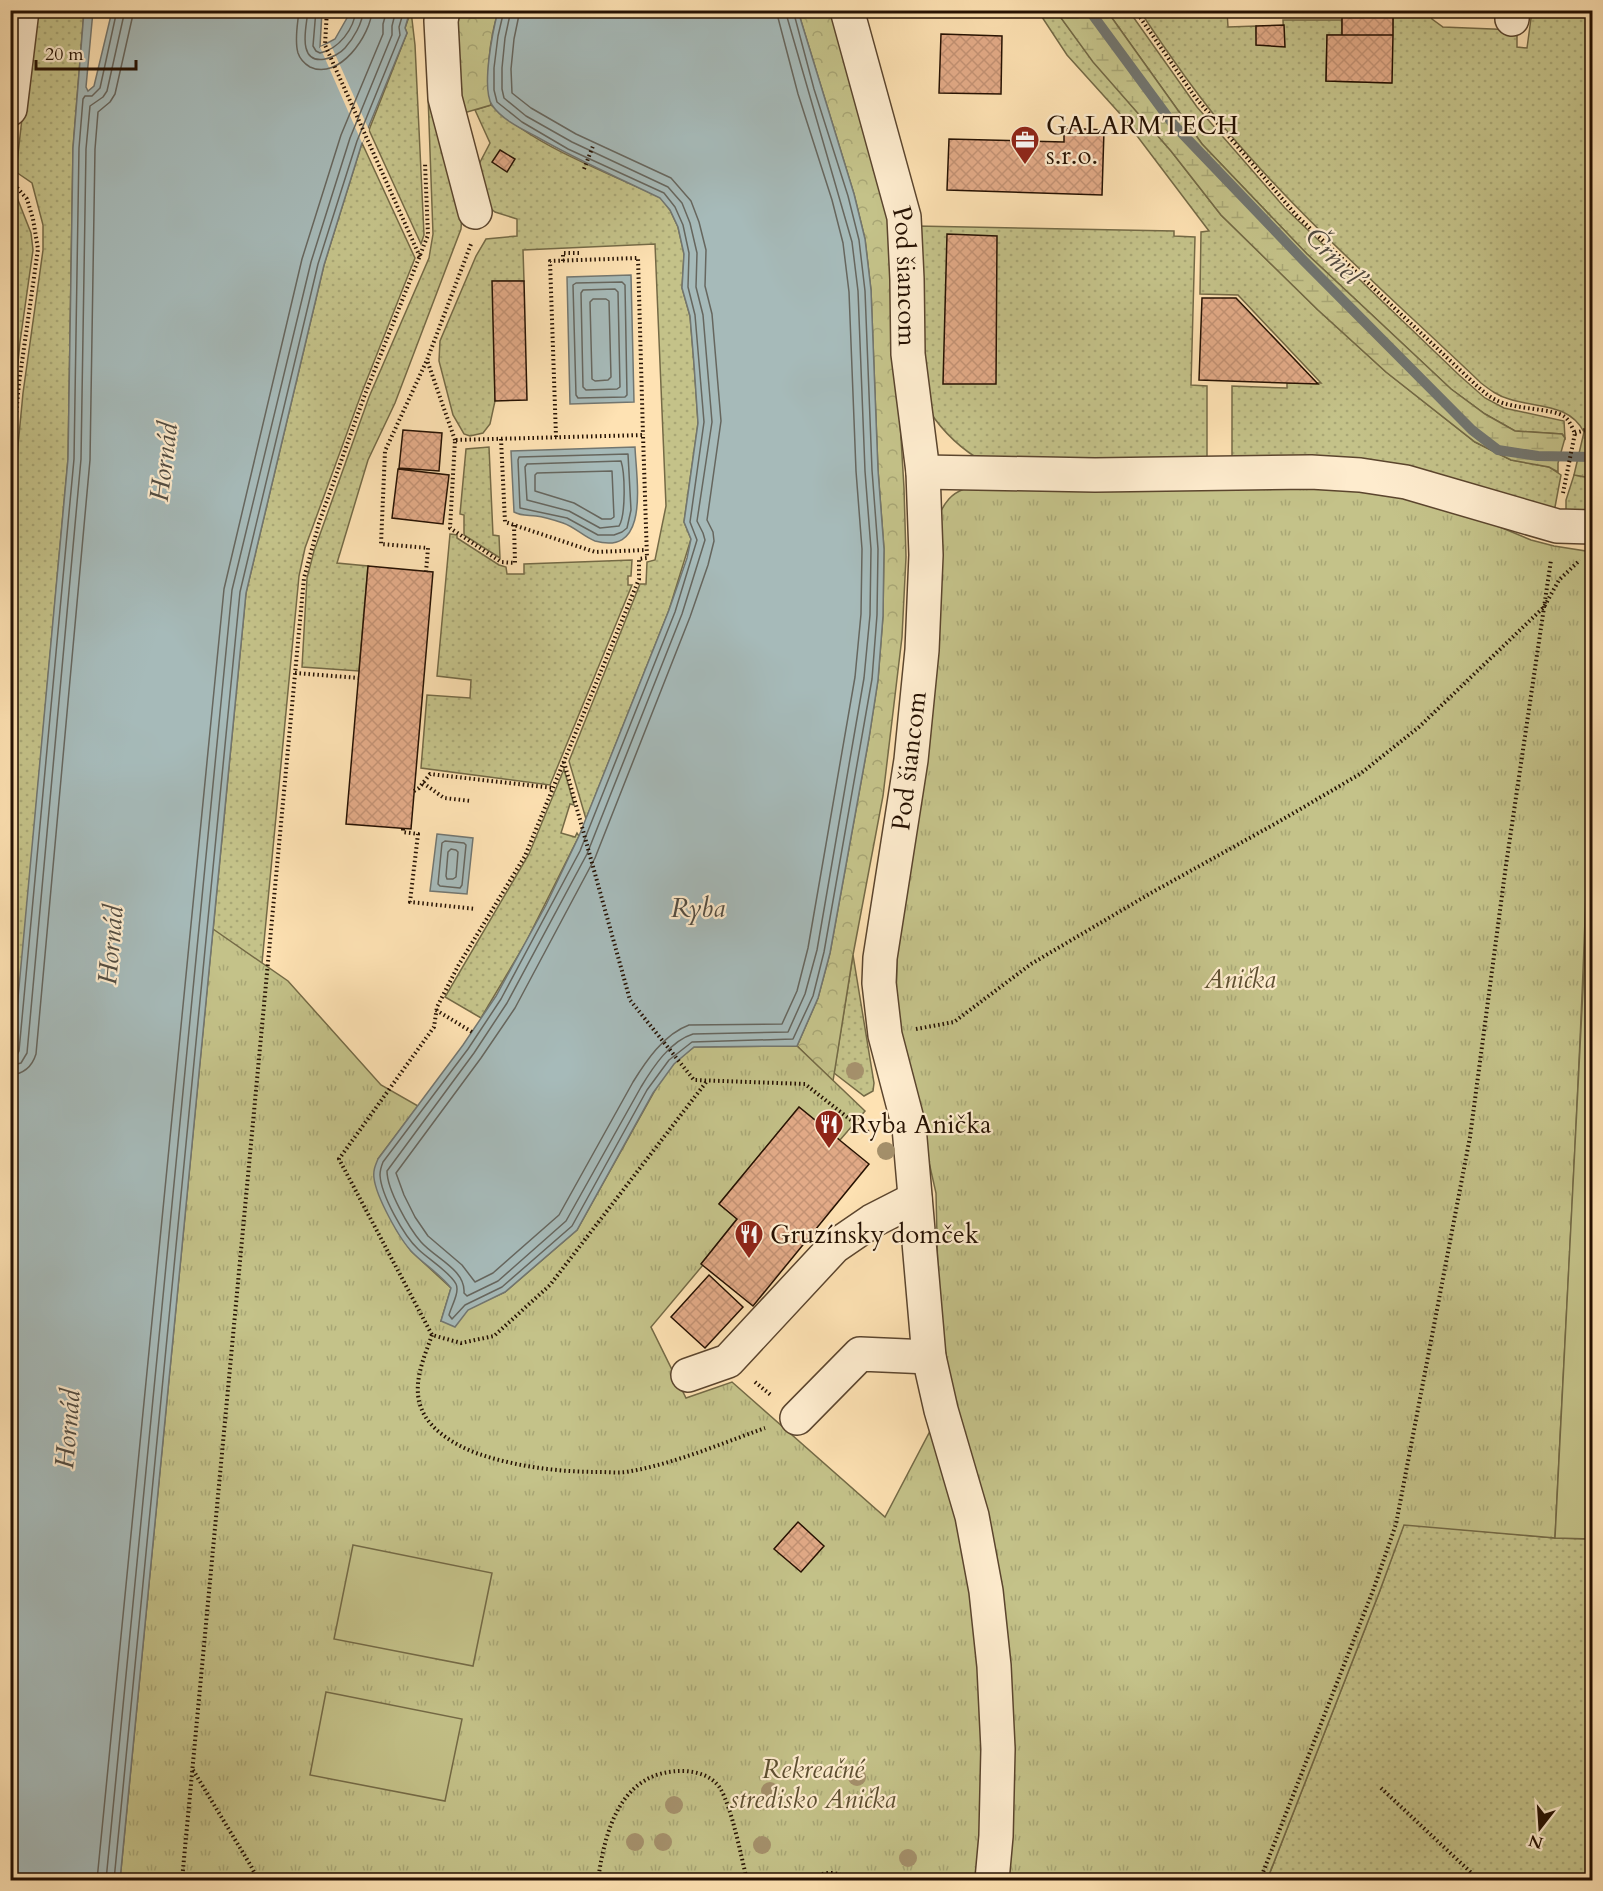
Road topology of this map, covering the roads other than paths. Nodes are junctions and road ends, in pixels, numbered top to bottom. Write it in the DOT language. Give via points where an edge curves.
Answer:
graph roads {
  1 [pos="22,10"];
  2 [pos="443,10"];
  3 [pos="847,10"];
  4 [pos="10,109"];
  5 [pos="476,212"];
  6 [pos="923,472"];
  7 [pos="1593,527"];
  8 [pos="915,1199"];
  9 [pos="929,1357"];
  10 [pos="688,1375"];
  11 [pos="784,1422"];
  12 [pos="992,1881"];
  1 -- 4 [label="lane"];
  2 -- 5 [label="lane" via="445,98"];
  3 -- 6 [label="lane, Pod šiancom" via="904,217 908,354"];
  6 -- 7 [label="lane" via="1360,475 1406,482 1557,526"];
  6 -- 8 [label="lane, Pod šiancom" via="926,555 922,650 911,760 879,983 885,1035 909,1126"];
  8 -- 9 [label="lane, Pod šiancom"];
  8 -- 10 [label="lane" via="834,1247 728,1361"];
  9 -- 11 [label="lane" via="860,1354"];
  9 -- 12 [label="lane, Pod šiancom" via="972,1516 986,1591 998,1749"];
}
